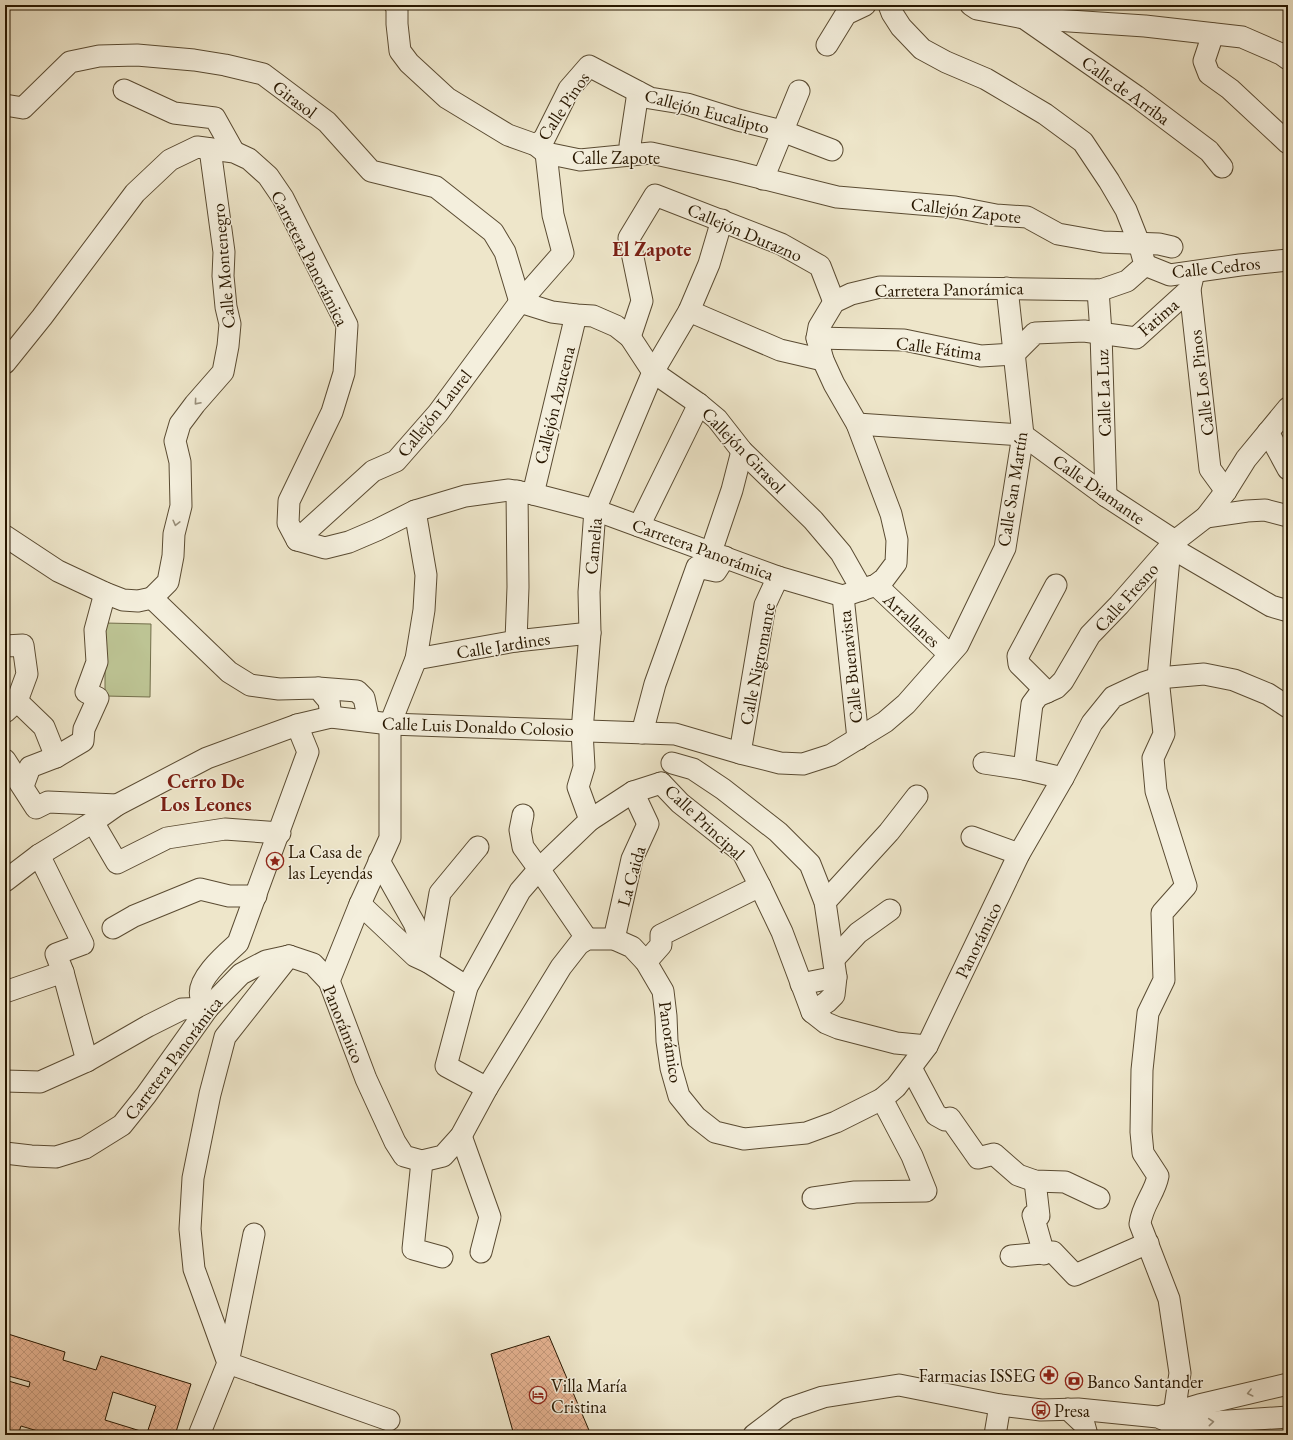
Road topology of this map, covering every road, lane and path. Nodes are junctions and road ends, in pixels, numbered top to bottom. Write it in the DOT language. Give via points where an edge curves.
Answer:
graph roads {
  1 [pos="395,5"];
  2 [pos="865,5"];
  3 [pos="889,5"];
  4 [pos="971,5"];
  5 [pos="1028,11"];
  6 [pos="1213,34"];
  7 [pos="827,45"];
  8 [pos="1288,58"];
  9 [pos="590,66"];
  10 [pos="124,90"];
  11 [pos="799,91"];
  12 [pos="638,92"];
  13 [pos="5,105"];
  14 [pos="782,131"];
  15 [pos="1288,143"];
  16 [pos="210,149"];
  17 [pos="541,149"];
  18 [pos="832,150"];
  19 [pos="234,152"];
  20 [pos="634,154"];
  21 [pos="1222,168"];
  22 [pos="763,179"];
  23 [pos="837,197"];
  24 [pos="722,220"];
  25 [pos="1139,243"];
  26 [pos="1172,247"];
  27 [pos="1288,260"];
  28 [pos="1145,265"];
  29 [pos="1192,280"];
  30 [pos="1007,288"];
  31 [pos="1098,290"];
  32 [pos="520,302"];
  33 [pos="834,302"];
  34 [pos="689,311"];
  35 [pos="576,316"];
  36 [pos="1101,333"];
  37 [pos="630,337"];
  38 [pos="817,338"];
  39 [pos="1014,354"];
  40 [pos="823,360"];
  41 [pos="5,363"];
  42 [pos="653,372"];
  43 [pos="699,404"];
  44 [pos="1288,408"];
  45 [pos="857,424"];
  46 [pos="1268,432"];
  47 [pos="1023,435"];
  48 [pos="742,451"];
  49 [pos="1288,470"];
  50 [pos="1226,491"];
  51 [pos="525,492"];
  52 [pos="1106,496"];
  53 [pos="595,510"];
  54 [pos="415,511"];
  55 [pos="1247,511"];
  56 [pos="1288,516"];
  57 [pos="1206,517"];
  58 [pos="640,526"];
  59 [pos="1288,531"];
  60 [pos="5,536"];
  61 [pos="297,540"];
  62 [pos="1172,544"];
  63 [pos="718,555"];
  64 [pos="778,576"];
  65 [pos="1056,585"];
  66 [pos="860,591"];
  67 [pos="105,593"];
  68 [pos="152,598"];
  69 [pos="1288,611"];
  70 [pos="590,633"];
  71 [pos="516,641"];
  72 [pos="5,646"];
  73 [pos="949,654"];
  74 [pos="416,659"];
  75 [pos="1158,678"];
  76 [pos="318,688"];
  77 [pos="1047,692"];
  78 [pos="9,704"];
  79 [pos="1288,708"];
  80 [pos="331,717"];
  81 [pos="369,721"];
  82 [pos="390,724"];
  83 [pos="297,725"];
  84 [pos="582,731"];
  85 [pos="642,732"];
  86 [pos="675,734"];
  87 [pos="858,738"];
  88 [pos="740,753"];
  89 [pos="56,757"];
  90 [pos="5,760"];
  91 [pos="672,763"];
  92 [pos="984,763"];
  93 [pos="1024,769"];
  94 [pos="1063,778"];
  95 [pos="661,783"];
  96 [pos="14,787"];
  97 [pos="634,792"];
  98 [pos="917,796"];
  99 [pos="117,805"];
  100 [pos="523,815"];
  101 [pos="590,820"];
  102 [pos="93,822"];
  103 [pos="280,833"];
  104 [pos="972,837"];
  105 [pos="478,847"];
  106 [pos="1019,854"];
  107 [pos="39,855"];
  108 [pos="379,861"];
  109 [pos="540,868"];
  110 [pos="5,881"];
  111 [pos="760,886"];
  112 [pos="256,896"];
  113 [pos="825,902"];
  114 [pos="360,904"];
  115 [pos="890,910"];
  116 [pos="113,928"];
  117 [pos="587,939"];
  118 [pos="614,939"];
  119 [pos="224,956"];
  120 [pos="289,956"];
  121 [pos="428,962"];
  122 [pos="646,962"];
  123 [pos="835,968"];
  124 [pos="63,972"];
  125 [pos="241,974"];
  126 [pos="329,981"];
  127 [pos="801,984"];
  128 [pos="466,987"];
  129 [pos="5,992"];
  130 [pos="208,1008"];
  131 [pos="812,1012"];
  132 [pos="926,1046"];
  133 [pos="87,1061"];
  134 [pos="911,1068"];
  135 [pos="5,1081"];
  136 [pos="487,1088"];
  137 [pos="882,1099"];
  138 [pos="461,1136"];
  139 [pos="5,1153"];
  140 [pos="422,1161"];
  141 [pos="1035,1181"];
  142 [pos="813,1198"];
  143 [pos="1099,1198"];
  144 [pos="254,1234"];
  145 [pos="1148,1243"];
  146 [pos="481,1252"];
  147 [pos="1044,1254"];
  148 [pos="1011,1256"];
  149 [pos="442,1257"];
  150 [pos="228,1363"];
  151 [pos="1288,1384"];
  152 [pos="1000,1405"];
  153 [pos="1068,1409"];
  154 [pos="1288,1417"];
  155 [pos="389,1420"];
  156 [pos="1169,1422"];
  157 [pos="199,1435"];
  158 [pos="754,1435"];
  159 [pos="995,1435"];
  160 [pos="1087,1435"];
  1 -- 17 [label="street, Calle Zapote" via="400,51 409,63 447,98 508,135"];
  2 -- 7 [label="street" via="846,14"];
  3 -- 25 [label="street" via="901,27 922,49 986,79 1045,114 1083,142 1122,204"];
  4 -- 5 [label="street" via="977,9"];
  5 -- 6 [label="street"];
  5 -- 21 [label="street, Calle de Arriba" via="1209,151"];
  6 -- 8 [label="street" via="1242,37"];
  6 -- 15 [label="street" via="1204,61 1208,74 1230,89"];
  9 -- 12 [label="street, Callejón Eucalipto"];
  9 -- 17 [label="street, Calle Pinos" via="570,89"];
  10 -- 19 [label="street" via="174,113 215,118"];
  11 -- 14 [label="street, Callejón Eucalipto"];
  12 -- 14 [label="street, Callejón Eucalipto" via="650,98 687,104"];
  12 -- 20 [label="street" via="630,145"];
  13 -- 32 [label="street, Girasol" via="23,108 70,62 99,56 137,55 194,60 263,74 326,122 371,171 436,188 493,232 505,252"];
  14 -- 18 [label="street, Callejón Eucalipto"];
  14 -- 22 [label="street, Callejón Eucalipto"];
  16 -- 19 [label="street, Carretera Panorámica"];
  16 -- 41 [label="street, Carretera Panorámica" via="197,147 170,160 135,193"];
  16 -- 68 [label="street, Calle Montenegro, one-way" via="224,252 223,276 230,324 228,346 223,372 180,424 176,435 180,462 181,506 174,534 174,556 168,582"];
  17 -- 20 [label="street, Calle Zapote" via="580,160"];
  17 -- 32 [label="street" via="563,254"];
  19 -- 61 [label="street, Carretera Panorámica" via="249,159 268,176 283,198 347,325 344,373 332,412 289,500 288,523"];
  20 -- 22 [label="street, Calle Zapote" via="651,153"];
  22 -- 23 [label="street, Calle Zapote"];
  23 -- 25 [label="street, Callejón Zapote" via="955,207 996,215 1027,217 1058,234 1104,242"];
  24 -- 33 [label="street, Callejón Durazno" via="781,244 820,266"];
  24 -- 34 [label="street, Camelia" via="709,264"];
  24 -- 37 [label="street, Callejón Durazno" via="655,195 629,238 642,300"];
  25 -- 26 [label="street"];
  25 -- 28 [label="street"];
  27 -- 29 [label="street, Calle Cedros" via="1240,265"];
  28 -- 29 [label="street, Calle Cedros"];
  28 -- 31 [label="street, Carretera Panorámica" via="1127,281"];
  29 -- 36 [label="street, Fatima" via="1136,338"];
  29 -- 50 [label="street, Calle Los Pinos" via="1210,469"];
  30 -- 31 [label="street, Carretera Panorámica"];
  30 -- 33 [label="street, Carretera Panorámica" via="880,287 851,294"];
  30 -- 39 [label="street, Calle San Martín"];
  31 -- 36 [label="street, Calle La Luz"];
  32 -- 35 [label="street, Callejón Girasol"];
  32 -- 61 [label="street, Callejón Laurel" via="438,413 396,461 373,471"];
  33 -- 38 [label="street" via="820,326"];
  34 -- 40 [label="street" via="780,350"];
  34 -- 42 [label="street, Camelia"];
  35 -- 37 [label="street, Callejón Girasol" via="593,316 616,326"];
  35 -- 51 [label="street, Callejón Azucena"];
  36 -- 39 [label="street" via="1035,333"];
  36 -- 52 [label="street, Calle La Luz"];
  37 -- 42 [label="street, Callejón Girasol"];
  38 -- 39 [label="street, Calle Fátima" via="904,340 981,356"];
  38 -- 40 [label="street"];
  39 -- 47 [label="street, Calle San Martín"];
  40 -- 45 [label="street"];
  42 -- 43 [label="street, Callejón Girasol"];
  42 -- 53 [label="street, Camelia"];
  43 -- 48 [label="street, Callejón Girasol" via="717,419"];
  43 -- 58 [label="street"];
  44 -- 46 [label="street, Calle Fresno"];
  45 -- 47 [label="street"];
  45 -- 66 [label="street" via="891,514 897,540 896,563 884,579"];
  46 -- 49 [label="street"];
  46 -- 50 [label="street, Calle Fresno" via="1246,459"];
  47 -- 52 [label="street, Calle Diamante"];
  47 -- 73 [label="street, Calle San Martín" via="1005,548 958,645"];
  48 -- 63 [label="street"];
  48 -- 66 [label="street, Callejón Girasol" via="813,520 841,553"];
  50 -- 57 [label="street, Calle Fresno"];
  51 -- 53 [label="street, Carretera Panorámica"];
  51 -- 54 [label="street, Carretera Panorámica" via="509,490 465,496"];
  51 -- 71 [label="street, Callejón Azucena"];
  52 -- 62 [label="street, Calle Diamante"];
  53 -- 58 [label="street, Carretera Panorámica"];
  53 -- 70 [label="street, Camelia" via="588,592"];
  54 -- 61 [label="street, Carretera Panorámica" via="350,542 324,548"];
  54 -- 74 [label="street" via="426,575 424,610"];
  55 -- 56 [label="street" via="1265,510"];
  55 -- 57 [label="street"];
  55 -- 59 [label="street"];
  57 -- 62 [label="street, Calle Fresno"];
  58 -- 63 [label="street, Carretera Panorámica"];
  60 -- 67 [label="street" via="58,571"];
  62 -- 69 [label="street, Calle Diamante" via="1271,606"];
  62 -- 75 [label="street"];
  62 -- 77 [label="street, Calle Fresno" via="1090,636 1063,681"];
  63 -- 64 [label="street, Carretera Panorámica"];
  63 -- 85 [label="street" via="716,571 697,567 655,684"];
  64 -- 66 [label="street, Carretera Panorámica"];
  64 -- 88 [label="street, Calle Nigromante" via="764,605"];
  65 -- 77 [label="street" via="1018,656 1019,664"];
  66 -- 73 [label="street, Arrallanes"];
  66 -- 87 [label="street, Calle Buenavista"];
  67 -- 68 [label="street" via="123,600 138,601"];
  67 -- 89 [label="street" via="96,630 97,662 86,692 98,698 84,729 83,741"];
  68 -- 76 [label="street" via="229,672 250,685 279,689"];
  70 -- 71 [label="street, Calle Jardines"];
  70 -- 84 [label="street, Camelia"];
  71 -- 74 [label="street, Calle Jardines"];
  72 -- 78 [label="street" via="23,645 27,674"];
  73 -- 87 [label="street, Calle Luis Donaldo Colosio" via="906,704 885,722"];
  74 -- 82 [label="street"];
  75 -- 79 [label="street, Panorámico" via="1204,674 1234,680 1268,694"];
  75 -- 94 [label="street, Panorámico" via="1113,697 1092,723"];
  75 -- 145 [label="street" via="1164,734 1153,758 1156,791 1186,886 1162,913 1164,980 1148,1013 1142,1070 1141,1132 1143,1153 1158,1176 1141,1214 1140,1224"];
  76 -- 80 [label="street" via="329,701"];
  76 -- 81 [label="street" via="357,692 364,698"];
  77 -- 93 [label="street, Calle Fresno" via="1038,696 1032,704"];
  78 -- 89 [label="street" via="44,728"];
  80 -- 81 [label="street, Calle Luis Donaldo Colosio"];
  80 -- 83 [label="street, Calle Luis Donaldo Colosio"];
  81 -- 82 [label="street, Calle Luis Donaldo Colosio"];
  82 -- 84 [label="street, Calle Luis Donaldo Colosio"];
  82 -- 108 [label="street" via="390,838"];
  83 -- 99 [label="street, Calle Luis Donaldo Colosio" via="207,758"];
  83 -- 103 [label="street" via="308,752"];
  84 -- 85 [label="street, Calle Luis Donaldo Colosio"];
  84 -- 101 [label="street, Camelia" via="584,767 578,787"];
  85 -- 86 [label="street, Calle Luis Donaldo Colosio"];
  86 -- 88 [label="street, Calle Luis Donaldo Colosio"];
  86 -- 91 [label="street, Calle Principal"];
  87 -- 88 [label="street, Calle Luis Donaldo Colosio" via="831,755 803,764 780,763"];
  89 -- 96 [label="street" via="30,767"];
  90 -- 96 [label="street"];
  91 -- 95 [label="street, Calle Principal"];
  91 -- 113 [label="street" via="693,768 778,832 810,864"];
  92 -- 93 [label="street"];
  93 -- 94 [label="street"];
  94 -- 106 [label="street, Panorámico"];
  95 -- 97 [label="street"];
  95 -- 111 [label="street, Calle Principal" via="680,803 743,853"];
  96 -- 99 [label="street" via="36,808 48,802"];
  97 -- 101 [label="street"];
  97 -- 118 [label="street, La Caida" via="648,824 632,859"];
  98 -- 113 [label="street" via="889,832"];
  99 -- 102 [label="street, Calle Luis Donaldo Colosio"];
  100 -- 109 [label="street" via="520,830 523,848"];
  101 -- 109 [label="street"];
  102 -- 103 [label="street" via="117,863 167,838 225,829"];
  102 -- 107 [label="street, Calle Luis Donaldo Colosio"];
  103 -- 112 [label="street"];
  104 -- 106 [label="street"];
  105 -- 121 [label="street" via="440,893"];
  106 -- 132 [label="street, Panorámico"];
  107 -- 110 [label="street, Calle Luis Donaldo Colosio"];
  107 -- 124 [label="street" via="83,944 56,954"];
  108 -- 114 [label="street"];
  108 -- 121 [label="street" via="414,923"];
  109 -- 117 [label="street"];
  109 -- 128 [label="street" via="520,891"];
  111 -- 122 [label="street" via="660,935 660,945"];
  111 -- 127 [label="street, Calle Principal" via="782,932"];
  112 -- 116 [label="street" via="230,896 200,889 134,916"];
  112 -- 119 [label="street" via="238,943"];
  113 -- 123 [label="street"];
  114 -- 121 [label="street" via="415,956"];
  114 -- 126 [label="street"];
  115 -- 123 [label="street" via="858,933"];
  117 -- 118 [label="street, Panorámico"];
  117 -- 136 [label="street" via="579,944 561,967"];
  118 -- 122 [label="street, Panorámico" via="632,947"];
  119 -- 125 [label="street"];
  119 -- 130 [label="street" via="207,974 201,985 200,997"];
  120 -- 125 [label="street, Carretera Panorámica" via="266,961"];
  120 -- 126 [label="street, Panorámico" via="313,964"];
  120 -- 150 [label="street" via="225,1037 210,1094 193,1178 190,1229 194,1269"];
  121 -- 128 [label="street"];
  122 -- 137 [label="street, Panorámico" via="663,992 671,1068 679,1096 696,1117 715,1132 744,1139 806,1133 836,1122"];
  123 -- 127 [label="street"];
  123 -- 131 [label="street" via="834,994"];
  124 -- 129 [label="street"];
  124 -- 133 [label="street"];
  125 -- 130 [label="street, Carretera Panorámica"];
  126 -- 140 [label="street, Panorámico" via="366,1079 395,1142 404,1156"];
  127 -- 131 [label="street, Calle Principal"];
  128 -- 136 [label="street" via="446,1066"];
  130 -- 133 [label="street" via="182,1009"];
  130 -- 139 [label="street, Carretera Panorámica" via="122,1125 85,1148 56,1157"];
  131 -- 132 [label="street" via="826,1023 838,1028 896,1043"];
  132 -- 134 [label="street, Panorámico"];
  133 -- 135 [label="street" via="40,1082"];
  134 -- 137 [label="street, Panorámico" via="896,1087"];
  134 -- 141 [label="street" via="936,1115 945,1120 950,1118 978,1158 994,1154 1018,1175"];
  136 -- 138 [label="street"];
  137 -- 142 [label="street" via="912,1156 926,1191 855,1192"];
  138 -- 140 [label="street" via="443,1156"];
  138 -- 146 [label="street" via="490,1216"];
  140 -- 149 [label="street" via="412,1249"];
  141 -- 143 [label="street" via="1065,1182"];
  141 -- 147 [label="street" via="1039,1216 1033,1216"];
  144 -- 150 [label="street"];
  145 -- 147 [label="street" via="1075,1275 1053,1252"];
  145 -- 156 [label="street" via="1169,1299 1180,1373"];
  147 -- 148 [label="street"];
  150 -- 155 [label="street"];
  150 -- 157 [label="street"];
  151 -- 156 [label="street, one-way"];
  152 -- 153 [label="street" via="1041,1410"];
  152 -- 158 [label="street" via="899,1385 816,1399 788,1409"];
  152 -- 159 [label="street"];
  153 -- 156 [label="street"];
  153 -- 160 [label="street" via="1084,1424"];
  156 -- 154 [label="street, one-way" via="1199,1423"];
}
